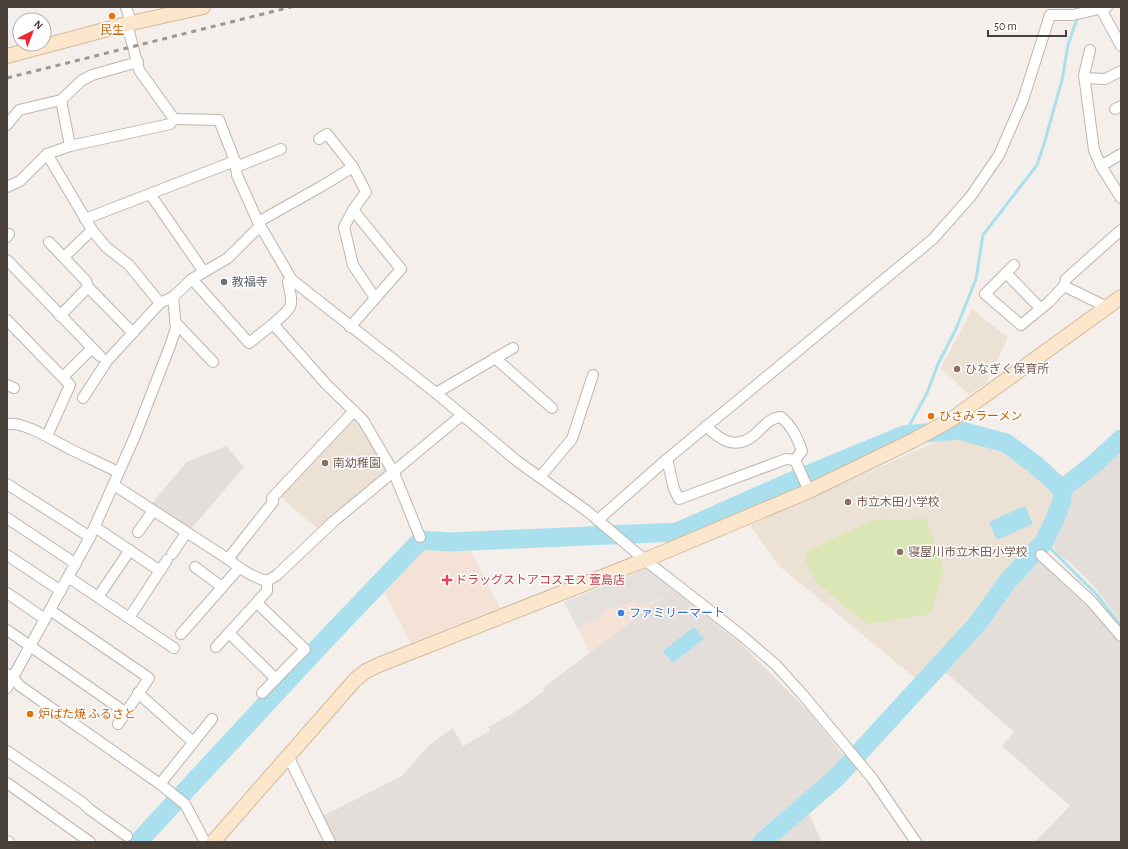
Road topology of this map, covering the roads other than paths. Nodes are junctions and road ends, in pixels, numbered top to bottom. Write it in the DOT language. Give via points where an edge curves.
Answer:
graph roads {
  1 [pos="126,7"];
  2 [pos="203,7"];
  3 [pos="1104,8"];
  4 [pos="166,11"];
  5 [pos="1052,11"];
  6 [pos="129,24"];
  7 [pos="1121,46"];
  8 [pos="1090,50"];
  9 [pos="7,56"];
  10 [pos="138,62"];
  11 [pos="1121,71"];
  12 [pos="1085,78"];
  13 [pos="61,100"];
  14 [pos="174,119"];
  15 [pos="8,121"];
  16 [pos="319,139"];
  17 [pos="70,146"];
  18 [pos="281,148"];
  19 [pos="47,154"];
  20 [pos="1121,154"];
  21 [pos="235,164"];
  22 [pos="1101,166"];
  23 [pos="353,167"];
  24 [pos="7,187"];
  25 [pos="150,194"];
  26 [pos="1121,198"];
  27 [pos="352,210"];
  28 [pos="85,219"];
  29 [pos="259,224"];
  30 [pos="92,230"];
  31 [pos="1121,230"];
  32 [pos="50,242"];
  33 [pos="64,258"];
  34 [pos="7,260"];
  35 [pos="1014,265"];
  36 [pos="204,272"];
  37 [pos="1006,273"];
  38 [pos="192,279"];
  39 [pos="292,280"];
  40 [pos="1064,286"];
  41 [pos="88,287"];
  42 [pos="173,297"];
  43 [pos="1121,297"];
  44 [pos="375,298"];
  45 [pos="160,303"];
  46 [pos="1107,307"];
  47 [pos="1041,309"];
  48 [pos="60,316"];
  49 [pos="7,320"];
  50 [pos="175,322"];
  51 [pos="273,324"];
  52 [pos="350,326"];
  53 [pos="132,332"];
  54 [pos="92,348"];
  55 [pos="513,348"];
  56 [pos="100,356"];
  57 [pos="495,358"];
  58 [pos="213,362"];
  59 [pos="593,376"];
  60 [pos="63,377"];
  61 [pos="436,393"];
  62 [pos="83,398"];
  63 [pos="552,408"];
  64 [pos="354,411"];
  65 [pos="462,415"];
  66 [pos="7,424"];
  67 [pos="706,426"];
  68 [pos="47,436"];
  69 [pos="667,459"];
  70 [pos="795,460"];
  71 [pos="118,472"];
  72 [pos="394,473"];
  73 [pos="540,478"];
  74 [pos="7,484"];
  75 [pos="114,485"];
  76 [pos="809,491"];
  77 [pos="153,511"];
  78 [pos="7,518"];
  79 [pos="598,520"];
  80 [pos="95,527"];
  81 [pos="138,532"];
  82 [pos="186,533"];
  83 [pos="90,537"];
  84 [pos="420,537"];
  85 [pos="130,550"];
  86 [pos="7,555"];
  87 [pos="1041,555"];
  88 [pos="228,559"];
  89 [pos="645,560"];
  90 [pos="76,564"];
  91 [pos="195,567"];
  92 [pos="238,568"];
  93 [pos="160,571"];
  94 [pos="68,577"];
  95 [pos="267,581"];
  96 [pos="222,587"];
  97 [pos="61,591"];
  98 [pos="7,593"];
  99 [pos="98,597"];
  100 [pos="257,603"];
  101 [pos="48,615"];
  102 [pos="129,618"];
  103 [pos="7,630"];
  104 [pos="229,633"];
  105 [pos="181,634"];
  106 [pos="1121,636"];
  107 [pos="31,646"];
  108 [pos="216,647"];
  109 [pos="174,648"];
  110 [pos="10,676"];
  111 [pos="276,679"];
  112 [pos="7,688"];
  113 [pos="138,693"];
  114 [pos="262,693"];
  115 [pos="125,712"];
  116 [pos="212,719"];
  117 [pos="118,724"];
  118 [pos="193,742"];
  119 [pos="7,751"];
  120 [pos="288,758"];
  121 [pos="7,783"];
  122 [pos="160,784"];
  123 [pos="127,836"];
  124 [pos="88,842"];
  125 [pos="205,842"];
  126 [pos="213,842"];
  127 [pos="330,842"];
  128 [pos="916,842"];
  1 -- 6 [label="street"];
  2 -- 4 [label="street"];
  3 -- 5 [label="street" via="1079,13"];
  3 -- 7 [label="street"];
  4 -- 6 [label="street"];
  5 -- 67 [label="street" via="1023,100 1005,142 971,196 933,239"];
  6 -- 9 [label="street"];
  6 -- 10 [label="street"];
  8 -- 12 [label="street"];
  10 -- 13 [label="street" via="92,75 81,81"];
  10 -- 14 [label="street" via="139,70"];
  11 -- 12 [label="street" via="1105,78"];
  12 -- 22 [label="street" via="1094,150"];
  13 -- 15 [label="street" via="19,110"];
  13 -- 17 [label="street"];
  14 -- 17 [label="street" via="170,124"];
  14 -- 21 [label="street" via="219,120"];
  16 -- 23 [label="street" via="327,134"];
  17 -- 19 [label="street"];
  18 -- 21 [label="street"];
  19 -- 24 [label="street" via="20,181"];
  19 -- 28 [label="street"];
  20 -- 22 [label="street"];
  21 -- 25 [label="street"];
  21 -- 29 [label="street" via="237,175"];
  22 -- 26 [label="street"];
  23 -- 27 [label="street" via="366,192"];
  23 -- 29 [label="street"];
  25 -- 28 [label="street"];
  25 -- 36 [label="street"];
  27 -- 44 [label="street" via="344,227 353,265"];
  27 -- 44 [label="street" via="401,269"];
  28 -- 30 [label="street"];
  29 -- 36 [label="street" via="228,258"];
  29 -- 39 [label="street"];
  30 -- 33 [label="street"];
  30 -- 45 [label="street" via="106,247 129,265"];
  31 -- 40 [label="street" via="1073,272 1066,279"];
  32 -- 33 [label="street"];
  33 -- 41 [label="street" via="86,281"];
  34 -- 48 [label="street"];
  35 -- 37 [label="street"];
  36 -- 38 [label="street"];
  37 -- 47 [label="street"];
  37 -- 47 [label="street" via="985,294 1021,325"];
  38 -- 42 [label="street"];
  38 -- 51 [label="street" via="249,342"];
  39 -- 51 [label="street" via="288,282 292,301 290,309"];
  39 -- 52 [label="street"];
  40 -- 46 [label="street"];
  40 -- 47 [label="street"];
  41 -- 48 [label="street"];
  41 -- 53 [label="street"];
  42 -- 45 [label="street"];
  42 -- 50 [label="street"];
  43 -- 46 [label="street"];
  44 -- 52 [label="street"];
  45 -- 53 [label="street"];
  46 -- 76 [label="street" via="952,419"];
  48 -- 54 [label="street"];
  49 -- 60 [label="street"];
  50 -- 58 [label="street"];
  50 -- 71 [label="street" via="176,328 170,346"];
  51 -- 64 [label="street" via="326,384"];
  52 -- 61 [label="street"];
  53 -- 62 [label="street" via="107,361"];
  54 -- 56 [label="street"];
  54 -- 60 [label="street"];
  55 -- 57 [label="street"];
  57 -- 61 [label="street"];
  57 -- 63 [label="street"];
  59 -- 73 [label="street" via="572,439"];
  60 -- 68 [label="street" via="70,385"];
  61 -- 65 [label="street"];
  64 -- 72 [label="street" via="363,420"];
  64 -- 88 [label="street" via="272,498 272,502"];
  65 -- 72 [label="street"];
  65 -- 73 [label="street"];
  66 -- 68 [label="street" via="14,423"];
  67 -- 69 [label="street"];
  67 -- 70 [label="street" via="716,437 731,443 742,442 753,436 769,420 781,416 796,435 802,451"];
  68 -- 71 [label="street"];
  69 -- 70 [label="street" via="679,499 786,459"];
  69 -- 79 [label="street"];
  70 -- 76 [label="street"];
  71 -- 75 [label="street"];
  72 -- 84 [label="street"];
  72 -- 95 [label="street" via="334,521 277,575"];
  73 -- 79 [label="street"];
  74 -- 83 [label="street"];
  75 -- 77 [label="street"];
  75 -- 80 [label="street"];
  76 -- 89 [label="street"];
  77 -- 81 [label="street"];
  77 -- 82 [label="street"];
  78 -- 90 [label="street"];
  79 -- 89 [label="street"];
  80 -- 83 [label="street"];
  80 -- 85 [label="street"];
  82 -- 88 [label="street"];
  82 -- 93 [label="street"];
  83 -- 90 [label="street"];
  85 -- 93 [label="street"];
  85 -- 99 [label="street"];
  86 -- 97 [label="street"];
  87 -- 106 [label="street" via="1091,601"];
  88 -- 92 [label="street"];
  89 -- 120 [label="street" via="366,671 355,680"];
  89 -- 128 [label="street" via="776,665 872,778"];
  90 -- 94 [label="street"];
  91 -- 96 [label="street"];
  92 -- 95 [label="street"];
  92 -- 96 [label="street"];
  93 -- 102 [label="street"];
  94 -- 97 [label="street"];
  94 -- 99 [label="street"];
  95 -- 100 [label="street" via="267,591"];
  96 -- 105 [label="street"];
  97 -- 101 [label="street"];
  98 -- 101 [label="street"];
  99 -- 102 [label="street"];
  100 -- 104 [label="street"];
  100 -- 111 [label="street" via="305,649"];
  101 -- 107 [label="street"];
  101 -- 113 [label="street" via="149,678"];
  102 -- 109 [label="street"];
  103 -- 107 [label="street"];
  104 -- 108 [label="street"];
  104 -- 111 [label="street"];
  107 -- 110 [label="street"];
  107 -- 115 [label="street"];
  110 -- 112 [label="street"];
  110 -- 122 [label="street" via="20,686"];
  111 -- 114 [label="street"];
  113 -- 115 [label="street"];
  113 -- 118 [label="street"];
  115 -- 117 [label="street"];
  116 -- 118 [label="street"];
  118 -- 122 [label="street"];
  119 -- 123 [label="street"];
  120 -- 126 [label="street"];
  120 -- 127 [label="street"];
  121 -- 124 [label="street"];
  122 -- 125 [label="street" via="185,804"];
}
